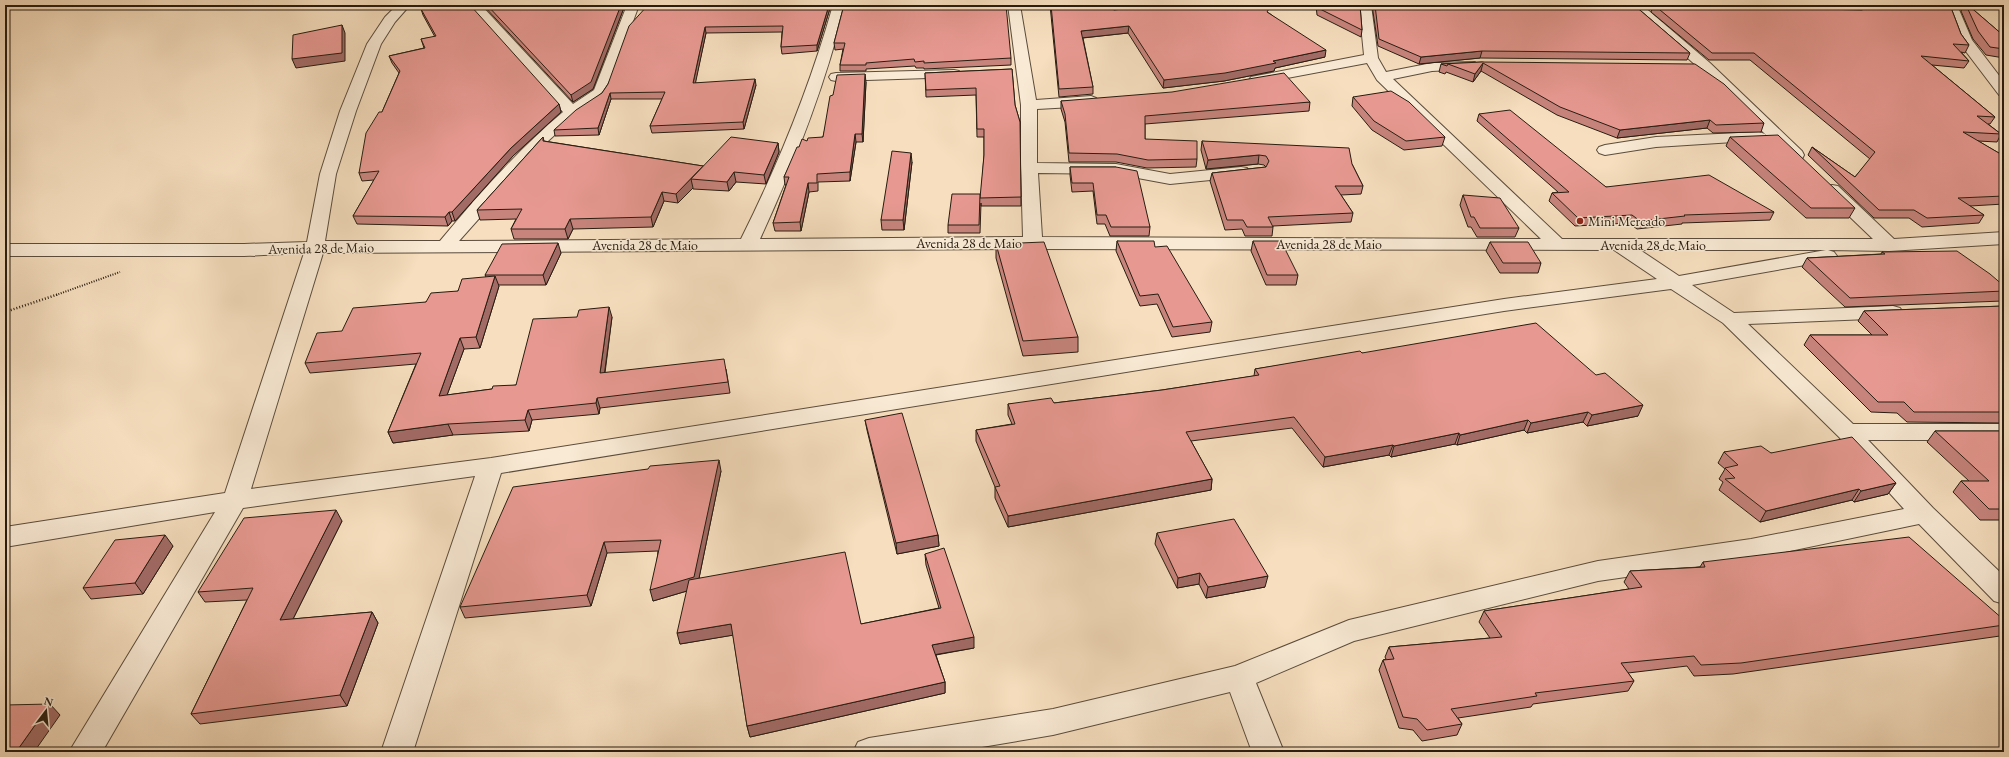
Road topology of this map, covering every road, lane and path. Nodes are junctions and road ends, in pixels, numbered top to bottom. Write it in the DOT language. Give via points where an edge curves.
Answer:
graph roads {
  1 [pos="404,5"];
  2 [pos="474,5"];
  3 [pos="633,5"];
  4 [pos="839,5"];
  5 [pos="1014,5"];
  6 [pos="1365,5"];
  7 [pos="1631,5"];
  8 [pos="1951,5"];
  9 [pos="1658,6"];
  10 [pos="1371,58"];
  11 [pos="1480,64"];
  12 [pos="1682,66"];
  13 [pos="1705,66"];
  14 [pos="970,73"];
  15 [pos="819,77"];
  16 [pos="1382,77"];
  17 [pos="1245,82"];
  18 [pos="2004,92"];
  19 [pos="1104,100"];
  20 [pos="1029,105"];
  21 [pos="572,112"];
  22 [pos="1776,137"];
  23 [pos="1605,150"];
  24 [pos="1804,164"];
  25 [pos="1029,168"];
  26 [pos="1258,170"];
  27 [pos="1821,180"];
  28 [pos="2004,238"];
  29 [pos="1034,243"];
  30 [pos="748,244"];
  31 [pos="1889,245"];
  32 [pos="445,246"];
  33 [pos="1558,246"];
  34 [pos="1622,246"];
  35 [pos="315,247"];
  36 [pos="5,250"];
  37 [pos="126,270"];
  38 [pos="1677,282"];
  39 [pos="5,312"];
  40 [pos="1910,312"];
  41 [pos="1730,319"];
  42 [pos="1847,432"];
  43 [pos="2004,432"];
  44 [pos="492,466"];
  45 [pos="236,500"];
  46 [pos="1924,514"];
  47 [pos="5,537"];
  48 [pos="2004,593"];
  49 [pos="1239,677"];
  50 [pos="85,752"];
  51 [pos="397,752"];
  52 [pos="868,752"];
  53 [pos="1268,752"];
  1 -- 35 [label="street" via="374,44 348,111 328,174"];
  2 -- 21 [label="street"];
  3 -- 21 [label="street" via="602,90"];
  4 -- 15 [label="street"];
  5 -- 20 [label="street" via="1017,70"];
  6 -- 10 [label="street"];
  7 -- 9 [label="street"];
  7 -- 13 [label="street"];
  8 -- 18 [label="street" via="1965,42"];
  10 -- 16 [label="street"];
  10 -- 17 [label="street"];
  11 -- 16 [label="street" via="1432,67"];
  12 -- 13 [label="street"];
  13 -- 22 [label="street"];
  14 -- 15 [label="street"];
  15 -- 30 [label="street" via="773,193"];
  16 -- 33 [label="street"];
  19 -- 20 [label="street"];
  20 -- 25 [label="street"];
  21 -- 32 [label="street" via="517,164"];
  22 -- 23 [label="street" via="1669,141"];
  22 -- 24 [label="street"];
  25 -- 26 [label="street" via="1116,169 1170,178"];
  25 -- 29 [label="street"];
  27 -- 31 [label="street"];
  28 -- 31 [label="street, Avenida 28 de Maio"];
  29 -- 30 [label="street, Avenida 28 de Maio"];
  29 -- 33 [label="street, Avenida 28 de Maio"];
  30 -- 32 [label="street, Avenida 28 de Maio"];
  31 -- 34 [label="street, Avenida 28 de Maio"];
  31 -- 38 [label="street"];
  32 -- 35 [label="street, Avenida 28 de Maio"];
  33 -- 34 [label="street, Avenida 28 de Maio"];
  34 -- 38 [label="street"];
  35 -- 36 [label="street, Avenida 28 de Maio" via="244,250"];
  35 -- 45 [label="street"];
  37 -- 39 [label="path"];
  38 -- 41 [label="street"];
  38 -- 44 [label="street" via="1496,306"];
  40 -- 41 [label="street"];
  41 -- 42 [label="street"];
  42 -- 43 [label="street"];
  42 -- 46 [label="street"];
  44 -- 45 [label="street"];
  44 -- 51 [label="street"];
  45 -- 47 [label="street"];
  45 -- 50 [label="street"];
  46 -- 48 [label="street"];
  46 -- 49 [label="street" via="1751,549 1598,572 1349,631"];
  49 -- 52 [label="street" via="1053,722"];
  49 -- 53 [label="street"];
}
